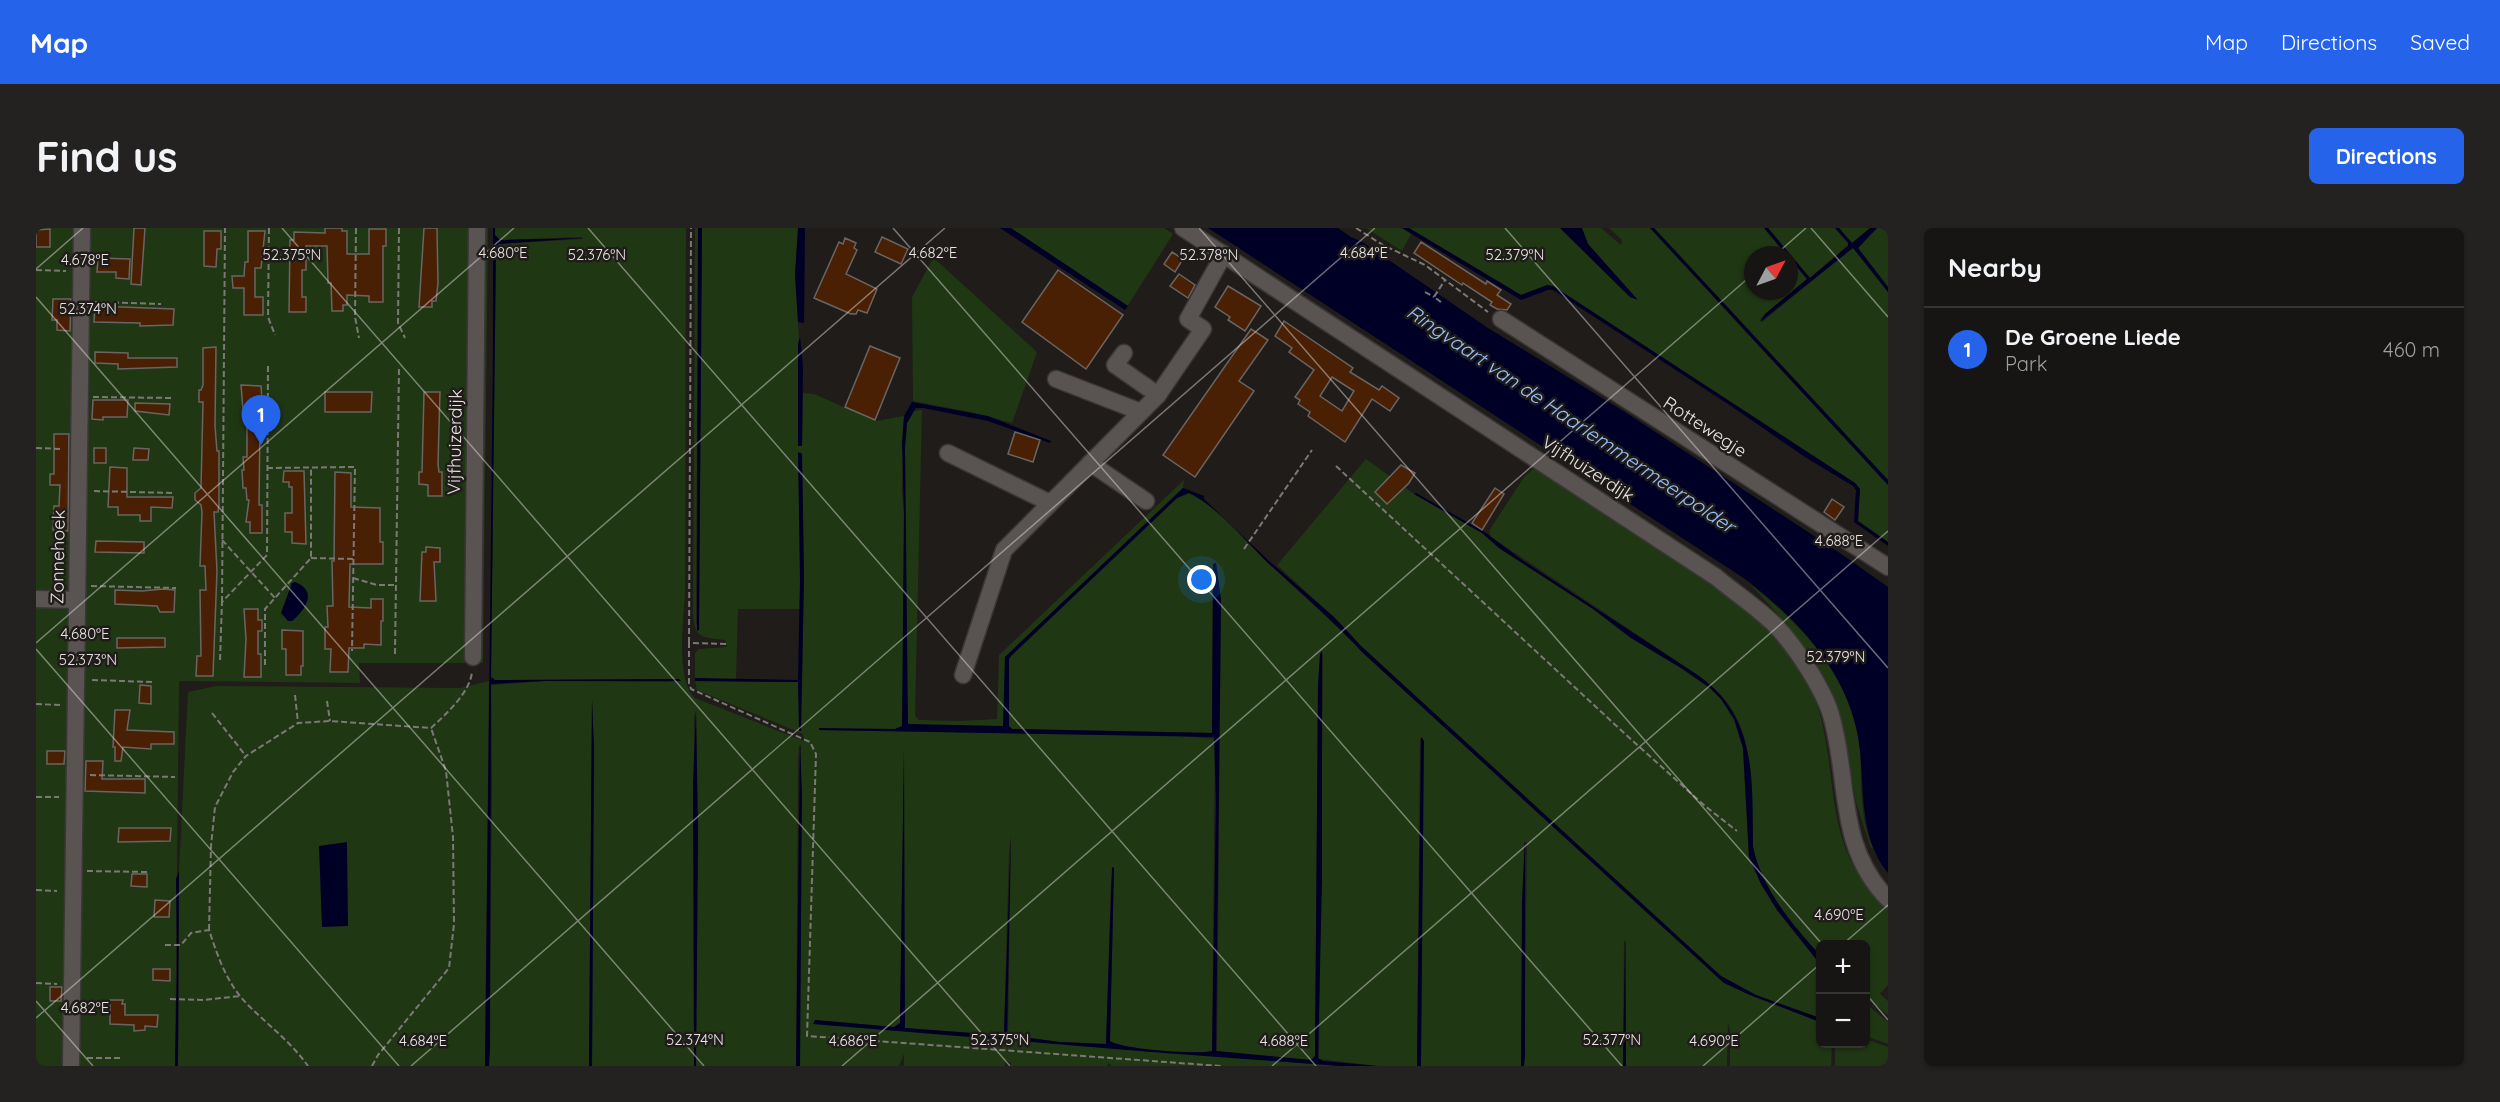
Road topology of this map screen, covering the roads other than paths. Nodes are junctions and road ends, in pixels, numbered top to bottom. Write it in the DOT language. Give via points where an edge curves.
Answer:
graph roads {
  1 [pos="82,228"];
  2 [pos="477,228"];
  3 [pos="1183,228"];
  4 [pos="1224,254"];
  5 [pos="1501,319"];
  6 [pos="1124,353"];
  7 [pos="1056,379"];
  8 [pos="1158,395"];
  9 [pos="1141,412"];
  10 [pos="948,453"];
  11 [pos="1090,463"];
  12 [pos="1146,501"];
  13 [pos="1050,503"];
  14 [pos="1888,567"];
  15 [pos="77,593"];
  16 [pos="36,599"];
  17 [pos="473,657"];
  18 [pos="963,675"];
  19 [pos="1888,898"];
  20 [pos="71,1062"];
  1 -- 15 [label="street, Zonnehoek"];
  2 -- 17 [label="street, Vijfhuizerdijk"];
  3 -- 4 [label="street, Vijfhuizerdijk"];
  4 -- 8 [label="street" via="1188,319 1203,329"];
  4 -- 19 [label="street, Vijfhuizerdijk" via="1716,577 1776,626 1815,678 1831,714 1851,835 1869,878"];
  5 -- 14 [label="street, Rottewegje"];
  6 -- 8 [label="street" via="1115,365"];
  7 -- 9 [label="street"];
  8 -- 9 [label="street"];
  9 -- 11 [label="street"];
  10 -- 13 [label="street"];
  11 -- 12 [label="street"];
  11 -- 13 [label="street"];
  13 -- 18 [label="street" via="1004,550"];
  15 -- 16 [label="street"];
  15 -- 20 [label="street, Zonnehoek"];
}
